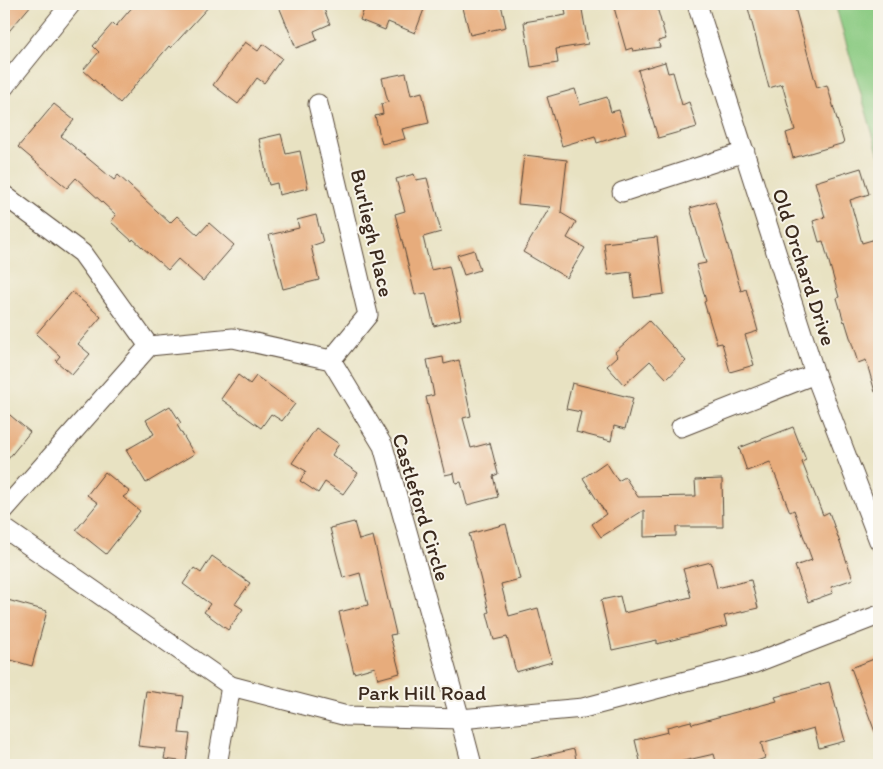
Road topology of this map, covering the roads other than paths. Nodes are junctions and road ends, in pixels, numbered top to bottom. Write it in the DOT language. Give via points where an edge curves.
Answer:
graph roads {
  1 [pos="71,4"];
  2 [pos="697,4"];
  3 [pos="4,87"];
  4 [pos="318,104"];
  5 [pos="745,152"];
  6 [pos="622,192"];
  7 [pos="4,195"];
  8 [pos="149,346"];
  9 [pos="331,360"];
  10 [pos="815,374"];
  11 [pos="681,427"];
  12 [pos="4,510"];
  13 [pos="4,528"];
  14 [pos="879,541"];
  15 [pos="879,615"];
  16 [pos="231,686"];
  17 [pos="460,718"];
  18 [pos="217,765"];
  19 [pos="472,765"];
  1 -- 3 [label="street"];
  2 -- 5 [label="street, Old Orchard Drive"];
  4 -- 9 [label="street, Burliegh Place" via="368,315"];
  5 -- 6 [label="street"];
  5 -- 10 [label="street, Old Orchard Drive"];
  7 -- 8 [label="street" via="82,253"];
  8 -- 9 [label="street" via="233,338"];
  8 -- 12 [label="street"];
  9 -- 17 [label="street, Castleford Circle" via="383,446"];
  10 -- 11 [label="street"];
  10 -- 14 [label="street, Old Orchard Drive"];
  13 -- 16 [label="street, Park Hill Road"];
  15 -- 17 [label="street, Park Hill Road" via="755,663 583,708"];
  16 -- 17 [label="street, Park Hill Road" via="347,716"];
  16 -- 18 [label="street"];
  17 -- 19 [label="street, Castleford Circle"];
}
